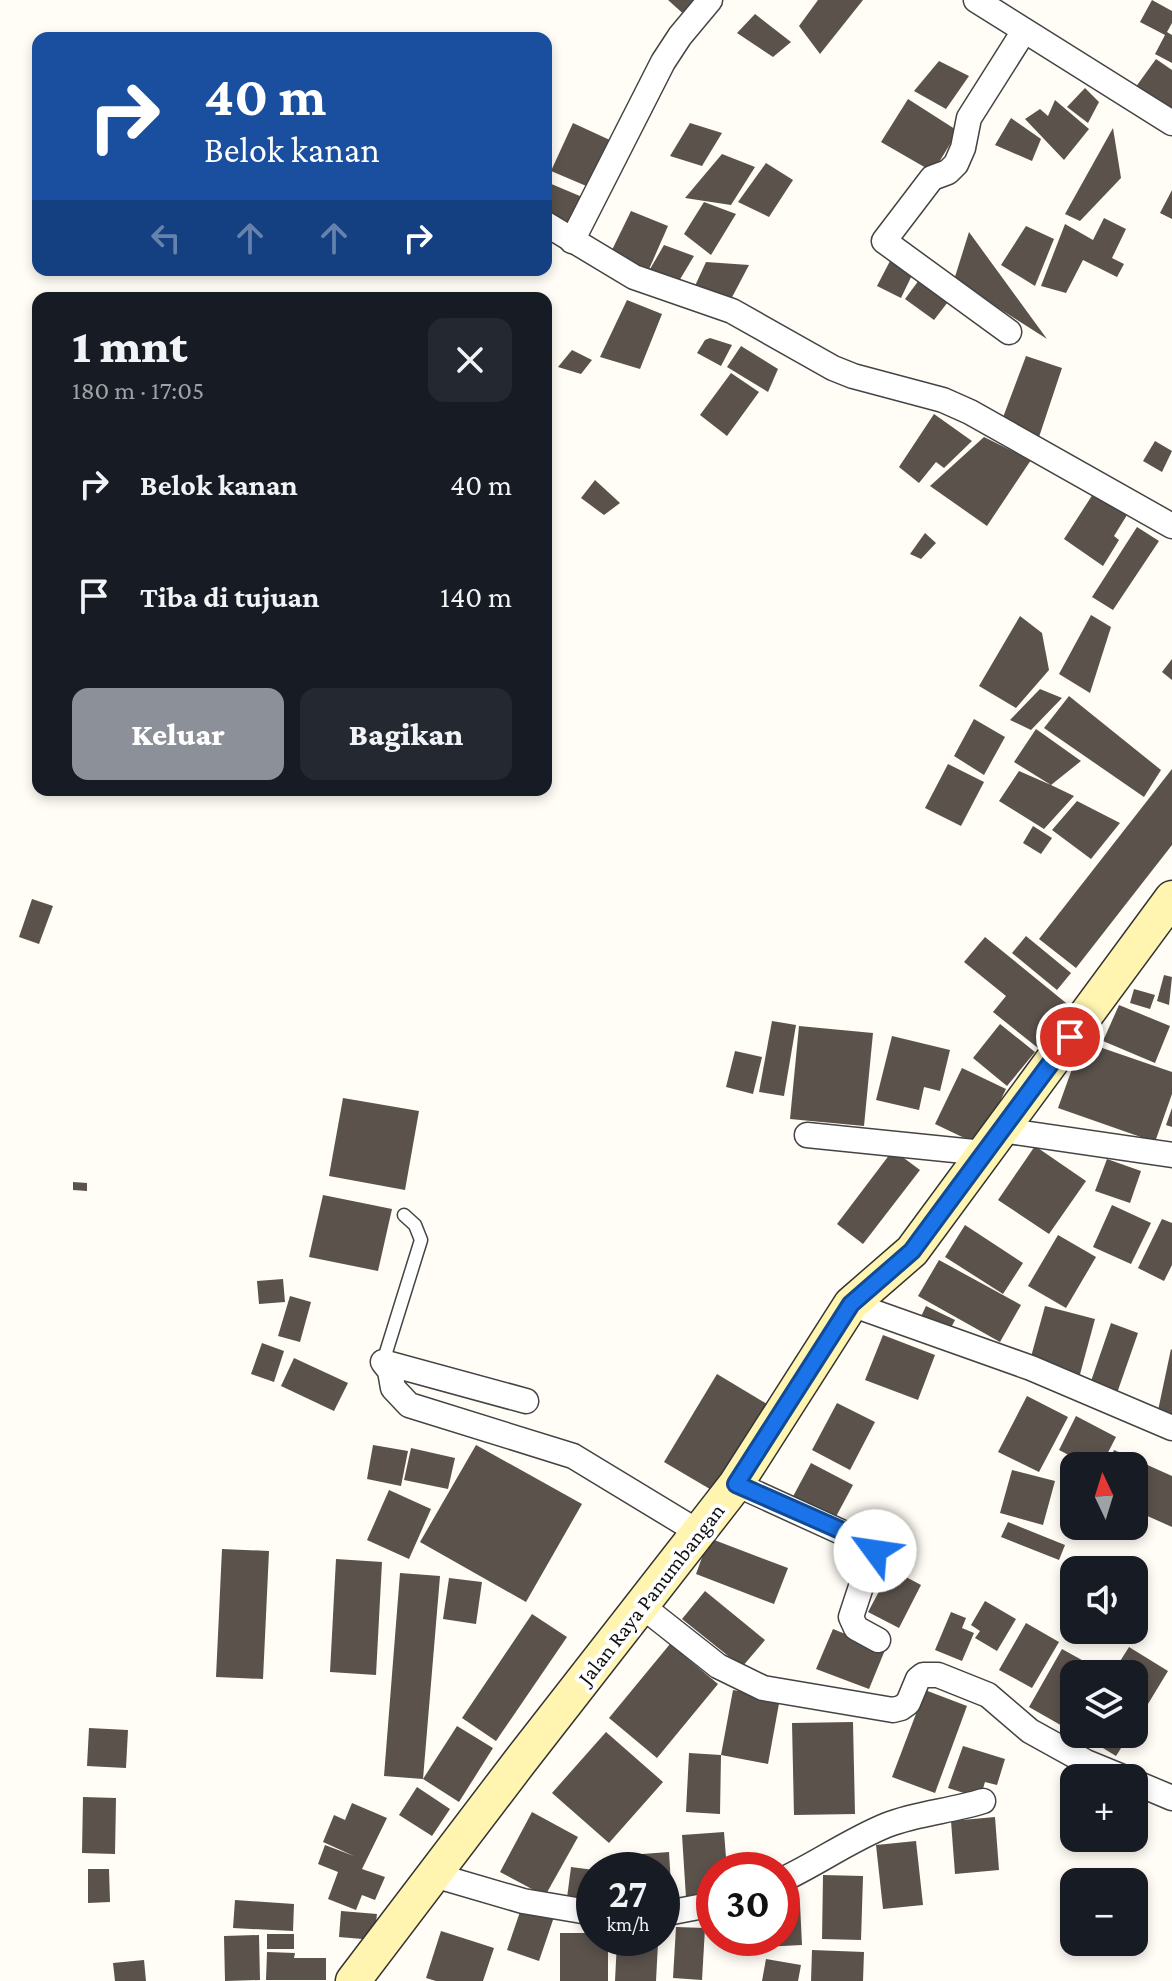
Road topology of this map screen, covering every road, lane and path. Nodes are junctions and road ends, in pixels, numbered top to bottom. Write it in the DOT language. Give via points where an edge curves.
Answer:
graph roads {
  1 [pos="710,0"];
  2 [pos="976,0"];
  3 [pos="1024,31"];
  4 [pos="1172,123"];
  5 [pos="552,228"];
  6 [pos="572,241"];
  7 [pos="1009,332"];
  8 [pos="1172,526"];
  9 [pos="1172,898"];
  10 [pos="807,1135"];
  11 [pos="993,1141"];
  12 [pos="1172,1155"];
  13 [pos="404,1215"];
  14 [pos="851,1304"];
  15 [pos="383,1362"];
  16 [pos="526,1401"];
  17 [pos="1172,1428"];
  18 [pos="736,1484"];
  19 [pos="700,1533"];
  20 [pos="642,1606"];
  21 [pos="878,1640"];
  22 [pos="1091,1764"];
  23 [pos="1148,1788"];
  24 [pos="1172,1798"];
  25 [pos="983,1801"];
  26 [pos="800,1871"];
  27 [pos="434,1875"];
  28 [pos="576,1910"];
  29 [pos="353,1981"];
  1 -- 6 [label="street" via="663,62"];
  2 -- 3 [label="street"];
  3 -- 4 [label="street"];
  3 -- 7 [label="street" via="969,118 956,164 932,178 884,241"];
  5 -- 6 [label="street"];
  6 -- 8 [label="street" via="634,277 732,311 833,368 956,405"];
  9 -- 11 [label="main road, Jalan Raya Panumbangan"];
  10 -- 11 [label="street"];
  11 -- 12 [label="street"];
  11 -- 14 [label="main road, Jalan Raya Panumbangan" via="912,1251"];
  13 -- 15 [label="lane" via="421,1240"];
  14 -- 17 [label="street" via="1031,1368"];
  14 -- 18 [label="main road, Jalan Raya Panumbangan"];
  15 -- 16 [label="street"];
  15 -- 19 [label="street" via="393,1388 409,1405 573,1456"];
  18 -- 19 [label="main road, Jalan Raya Panumbangan"];
  18 -- 21 [label="street" via="872,1544 875,1551 851,1617 856,1628"];
  19 -- 20 [label="main road, Jalan Raya Panumbangan"];
  20 -- 22 [label="street" via="718,1666 763,1688 893,1710 908,1703 923,1675 938,1675 988,1695 1030,1731"];
  20 -- 27 [label="main road, Jalan Raya Panumbangan"];
  23 -- 24 [label="street"];
  25 -- 26 [label="street" via="889,1824"];
  27 -- 28 [label="street"];
  27 -- 29 [label="main road, Jalan Raya Panumbangan"];
}
